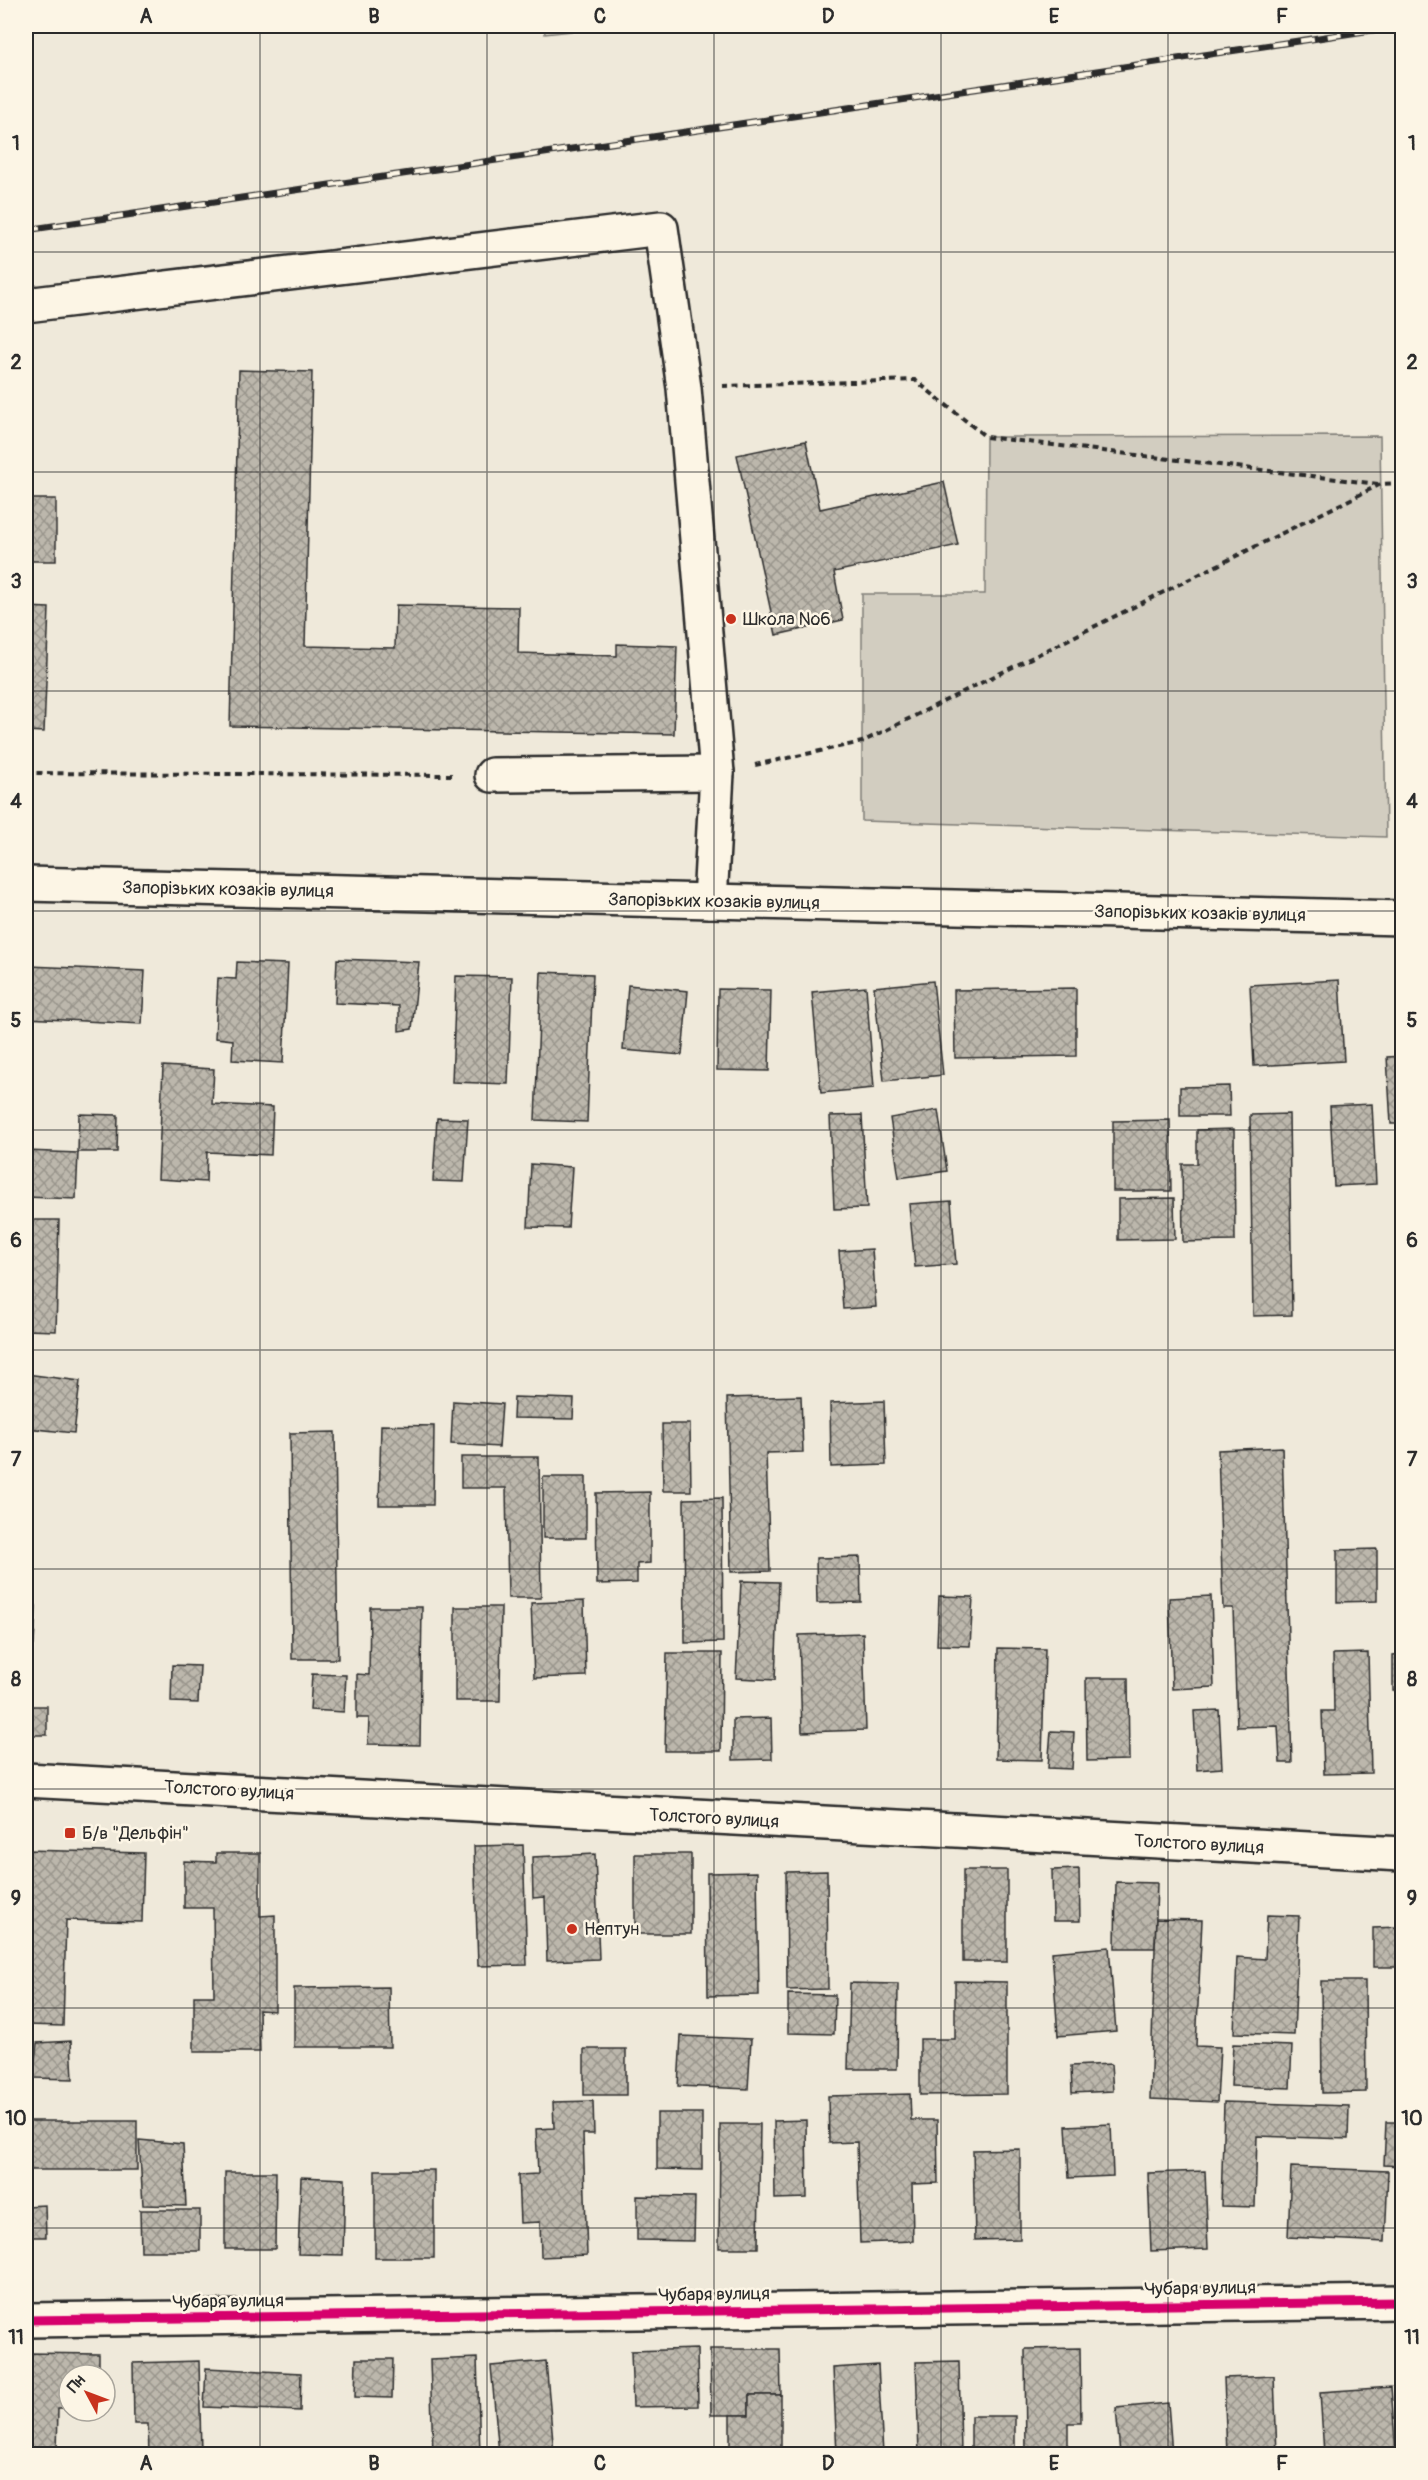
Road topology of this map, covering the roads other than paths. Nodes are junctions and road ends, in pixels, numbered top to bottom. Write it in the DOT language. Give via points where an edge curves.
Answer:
graph roads {
  1 [pos="26,305"];
  2 [pos="717,773"];
  3 [pos="492,775"];
  4 [pos="26,884"];
  5 [pos="710,901"];
  6 [pos="1402,918"];
  7 [pos="26,1780"];
  8 [pos="1402,1854"];
  9 [pos="1402,2302"];
  10 [pos="26,2320"];
  1 -- 2 [label="main road" via="661,228 684,388"];
  2 -- 3 [label="main road"];
  2 -- 5 [label="main road"];
  4 -- 5 [label="main road, Запорізьких козаків вулиця"];
  5 -- 6 [label="main road, Запорізьких козаків вулиця"];
  7 -- 8 [label="main road, Толстого вулиця"];
  9 -- 10 [label="main road, Чубаря вулиця"];
}
